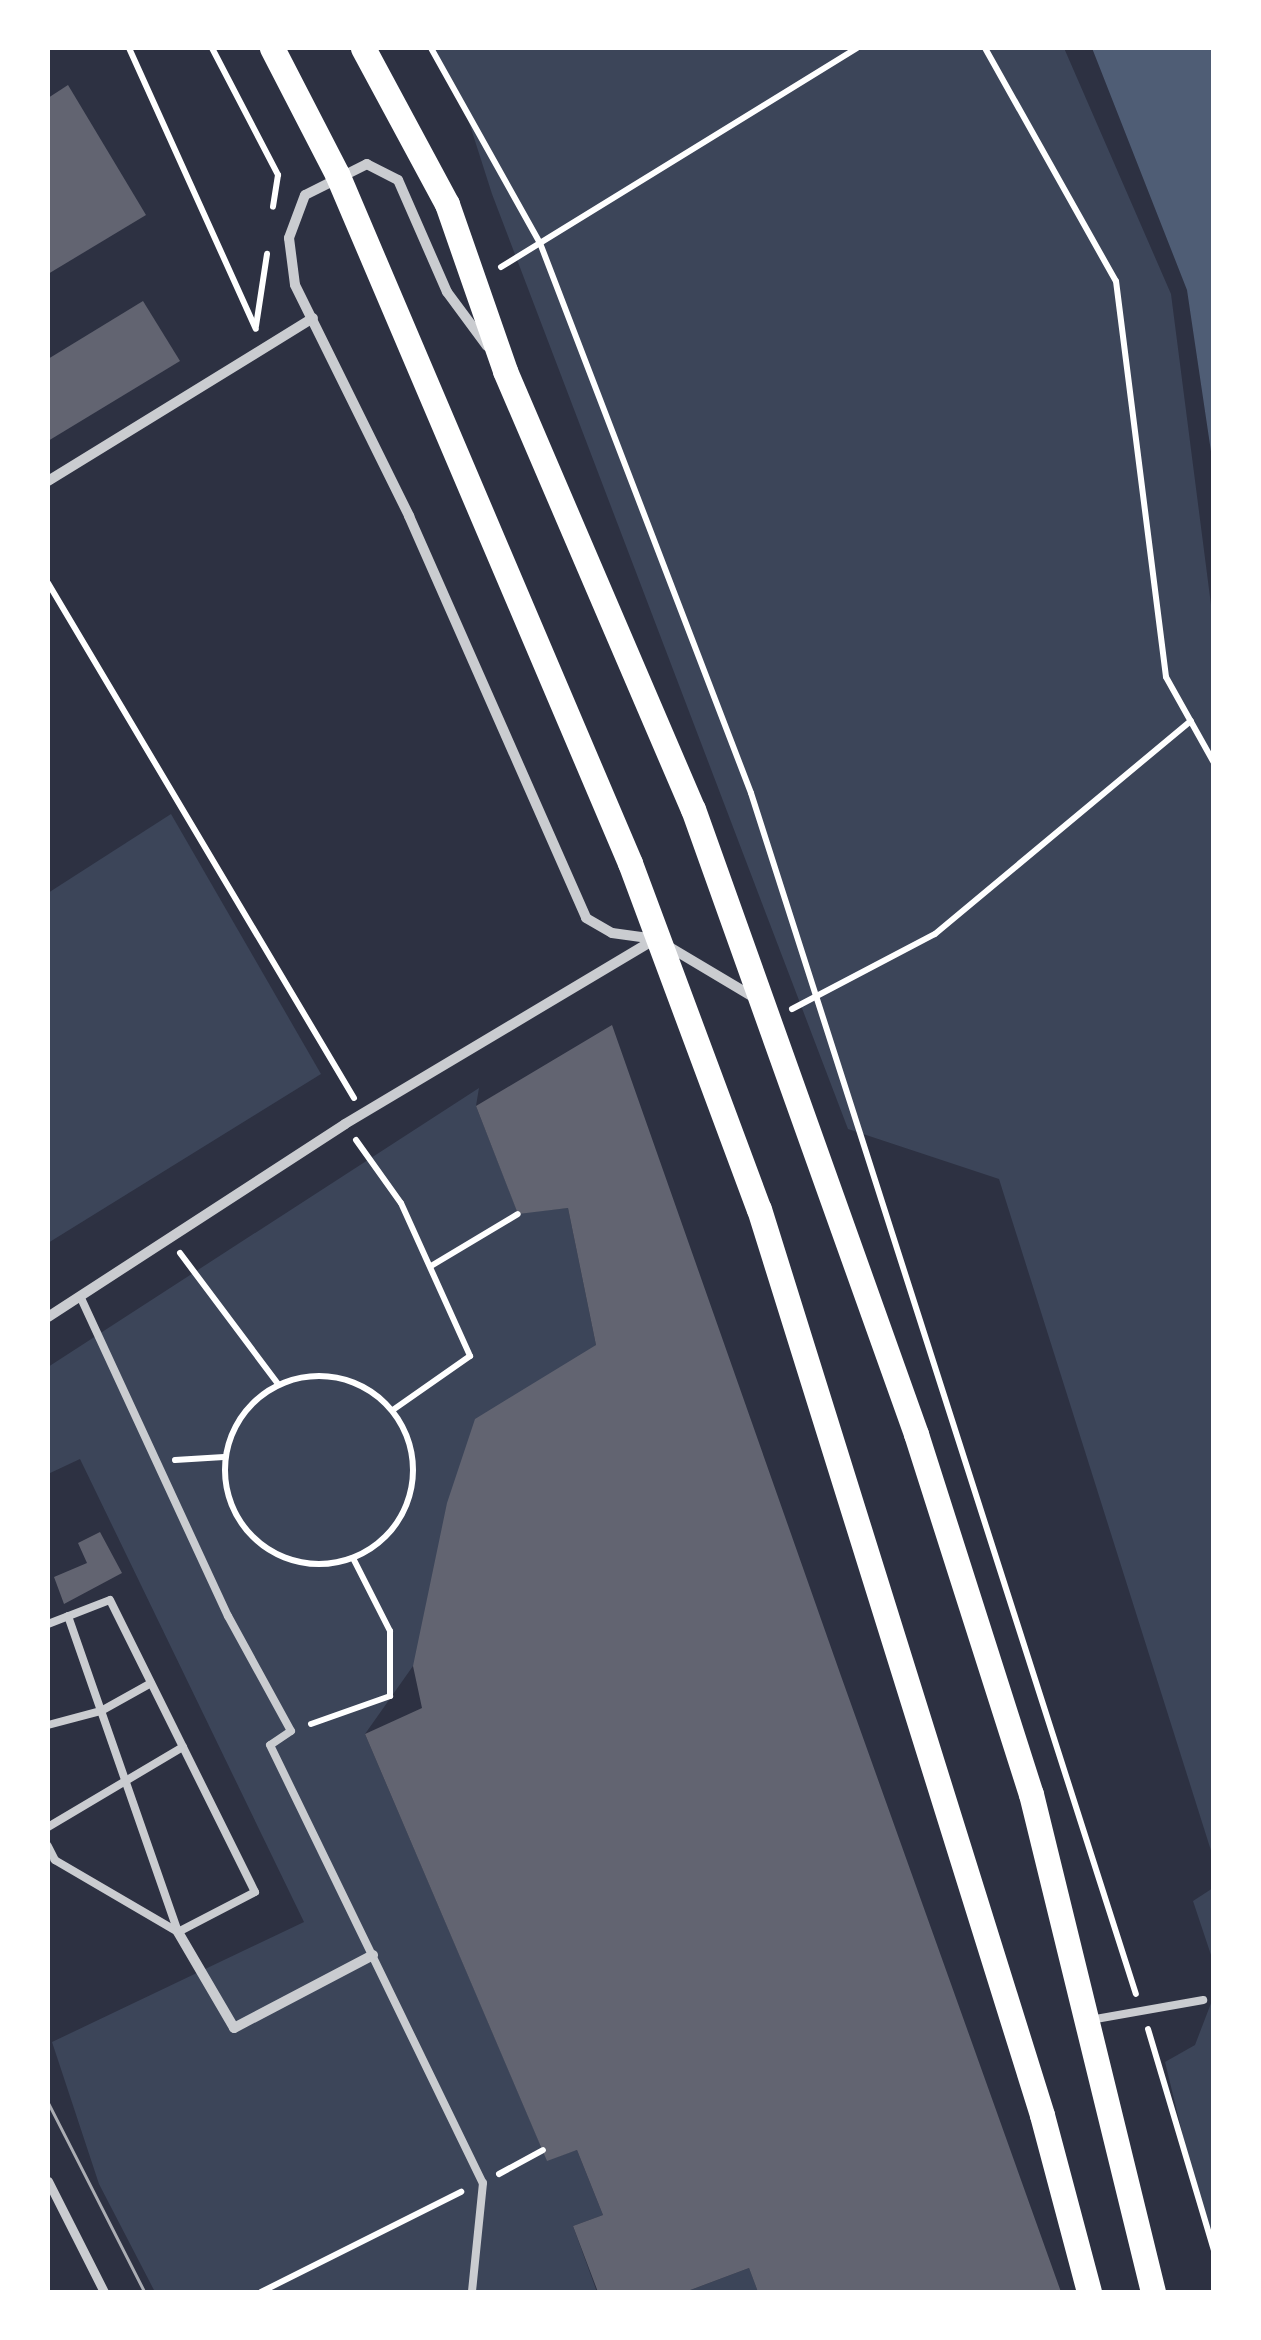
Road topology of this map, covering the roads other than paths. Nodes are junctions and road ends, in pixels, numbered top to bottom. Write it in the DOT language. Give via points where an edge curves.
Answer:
graph roads {
  1 [pos="272,48"];
  2 [pos="363,48"];
  3 [pos="337,174"];
  4 [pos="313,318"];
  5 [pos="505,372"];
  6 [pos="48,482"];
  7 [pos="656,939"];
  8 [pos="765,1012"];
  9 [pos="80,1296"];
  10 [pos="48,1317"];
  11 [pos="68,1616"];
  12 [pos="48,1624"];
  13 [pos="151,1683"];
  14 [pos="101,1711"];
  15 [pos="48,1726"];
  16 [pos="183,1747"];
  17 [pos="125,1779"];
  18 [pos="48,1827"];
  19 [pos="48,1846"];
  20 [pos="178,1932"];
  21 [pos="373,1955"];
  22 [pos="1204,2000"];
  23 [pos="1085,2021"];
  24 [pos="48,2181"];
  25 [pos="104,2292"];
  26 [pos="472,2292"];
  27 [pos="1090,2292"];
  28 [pos="1154,2292"];
  1 -- 3 [label="main road"];
  2 -- 5 [label="main road" via="447,204"];
  3 -- 4 [label="street" via="305,195 289,238 295,286"];
  3 -- 5 [label="street" via="367,164 398,180 447,292"];
  3 -- 7 [label="main road"];
  4 -- 6 [label="street"];
  4 -- 7 [label="street" via="409,516 586,918 612,933"];
  5 -- 8 [label="main road" via="693,808"];
  7 -- 8 [label="street"];
  7 -- 9 [label="street" via="345,1124"];
  7 -- 27 [label="main road" via="760,1210 1042,2115"];
  8 -- 23 [label="main road" via="916,1434 1018,1756"];
  9 -- 10 [label="street"];
  9 -- 21 [label="lane" via="228,1616 291,1731 270,1745"];
  11 -- 12 [label="lane"];
  11 -- 13 [label="lane" via="110,1600"];
  11 -- 14 [label="lane"];
  13 -- 14 [label="lane"];
  13 -- 16 [label="lane"];
  14 -- 15 [label="lane"];
  14 -- 17 [label="lane"];
  16 -- 17 [label="lane"];
  16 -- 20 [label="lane" via="255,1892"];
  17 -- 18 [label="lane"];
  17 -- 20 [label="lane"];
  19 -- 20 [label="lane" via="55,1860"];
  20 -- 21 [label="street" via="234,2028"];
  21 -- 26 [label="lane" via="483,2182"];
  22 -- 23 [label="lane"];
  23 -- 28 [label="main road"];
  24 -- 25 [label="street"];
}
